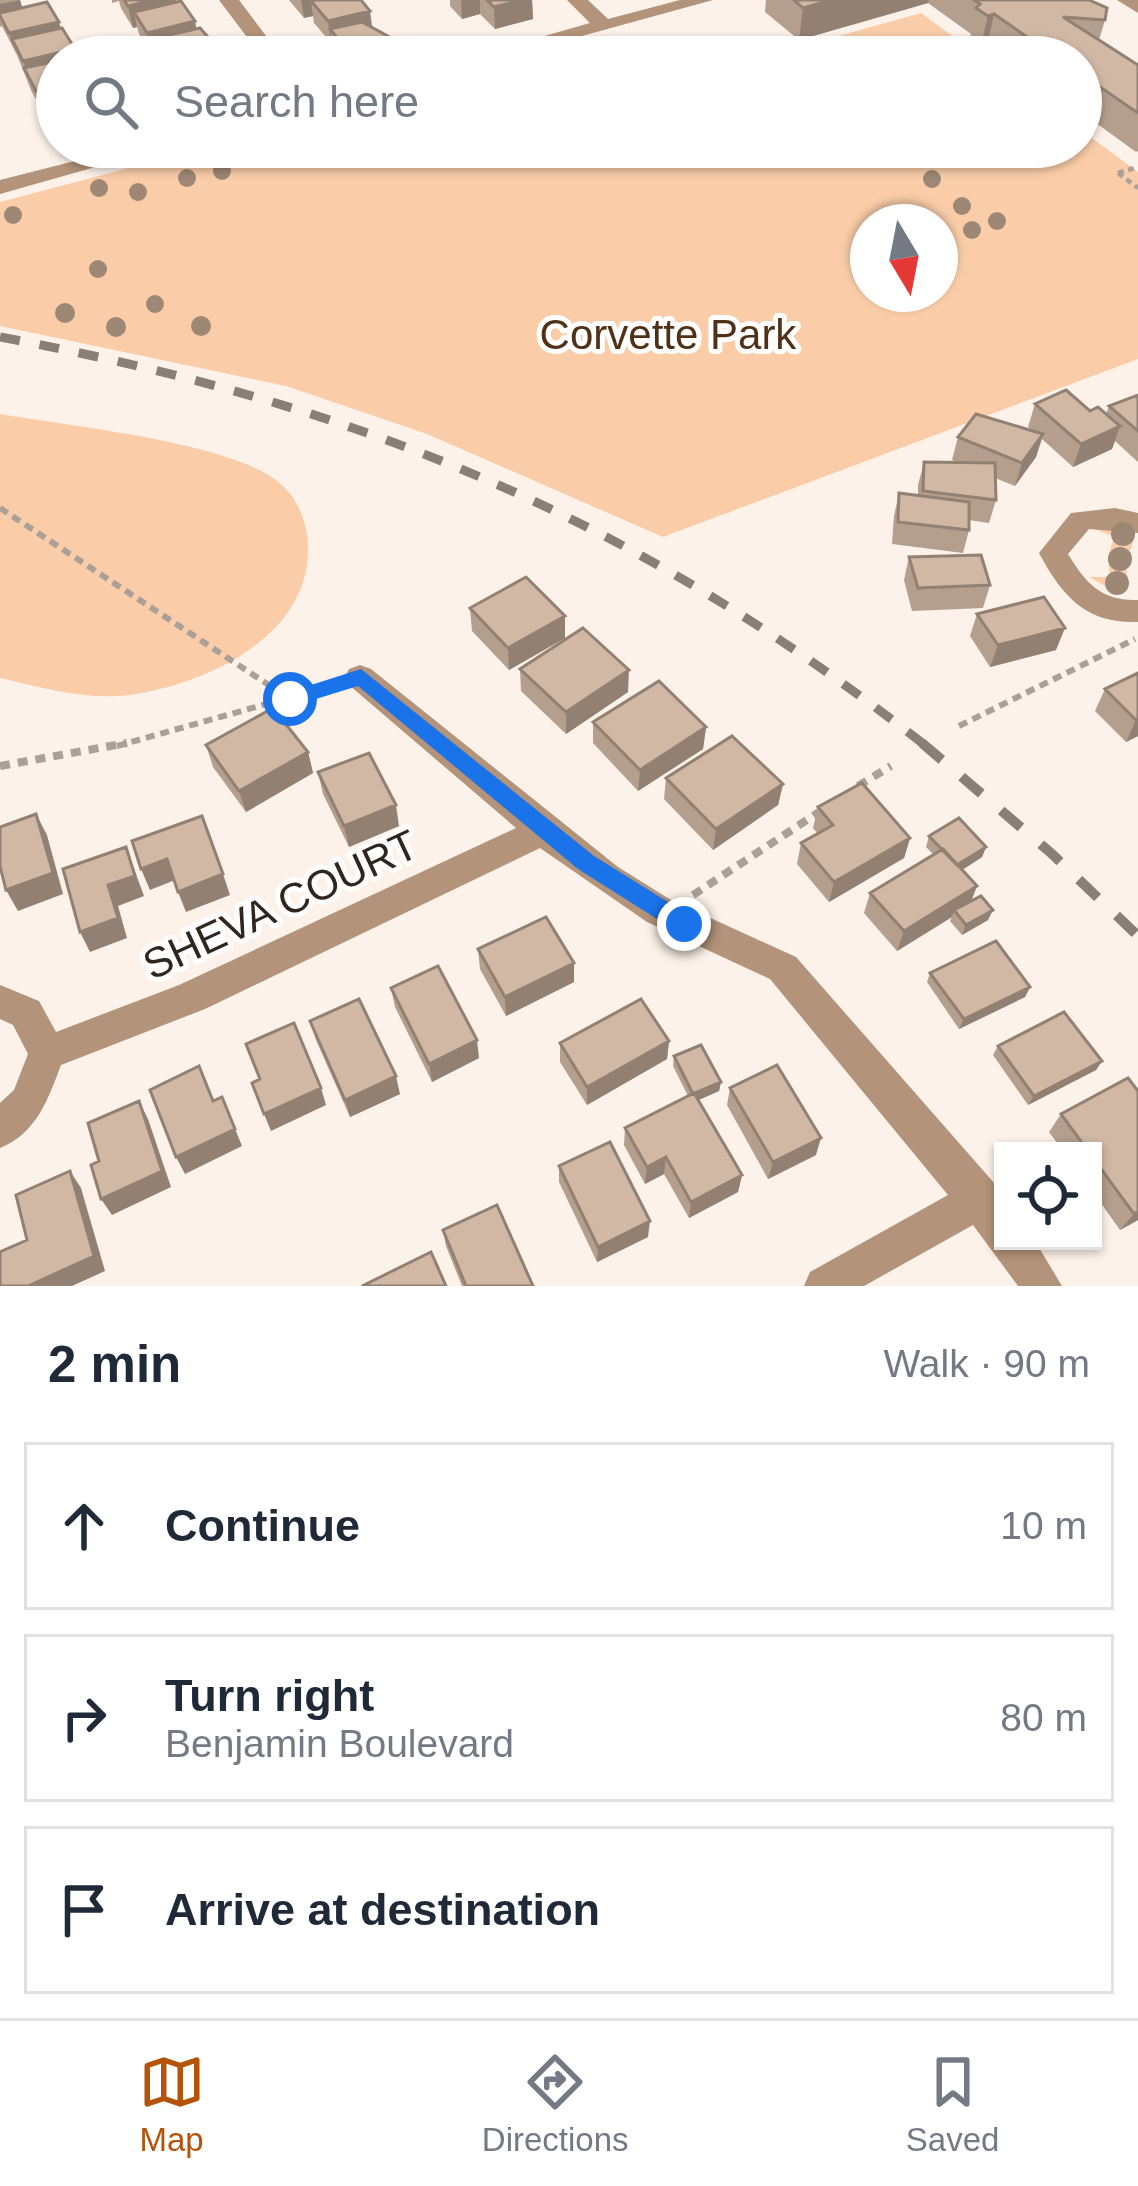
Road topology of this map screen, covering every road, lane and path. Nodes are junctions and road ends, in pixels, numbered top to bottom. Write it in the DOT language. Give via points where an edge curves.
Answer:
graph roads {
  1 [pos="229,0"];
  2 [pos="577,0"];
  3 [pos="703,0"];
  4 [pos="1127,0"];
  5 [pos="1138,7"];
  6 [pos="604,26"];
  7 [pos="256,36"];
  8 [pos="564,36"];
  9 [pos="1138,167"];
  10 [pos="54,168"];
  11 [pos="6,178"];
  12 [pos="1138,188"];
  13 [pos="0,508"];
  14 [pos="1138,524"];
  15 [pos="1138,611"];
  16 [pos="1138,638"];
  17 [pos="361,677"];
  18 [pos="290,699"];
  19 [pos="958,726"];
  20 [pos="0,766"];
  21 [pos="891,766"];
  22 [pos="847,793"];
  23 [pos="828,805"];
  24 [pos="547,830"];
  25 [pos="668,916"];
  26 [pos="0,1001"];
  27 [pos="47,1053"];
  28 [pos="0,1130"];
  29 [pos="992,1214"];
  30 [pos="1017,1250"];
  31 [pos="824,1286"];
  32 [pos="1042,1286"];
  1 -- 7 [label="street"];
  2 -- 6 [label="street"];
  3 -- 6 [label="street"];
  4 -- 5 [label="street"];
  6 -- 8 [label="street"];
  9 -- 12 [label="path" via="1118,173"];
  10 -- 11 [label="street"];
  13 -- 18 [label="path"];
  14 -- 15 [label="street" via="1081,520 1053,553 1086,602 1114,614"];
  16 -- 19 [label="path"];
  17 -- 18 [label="path"];
  17 -- 24 [label="street"];
  18 -- 20 [label="path" via="97,752"];
  21 -- 22 [label="path"];
  23 -- 25 [label="path"];
  24 -- 25 [label="street"];
  24 -- 27 [label="street, SHEVA COURT" via="192,997"];
  25 -- 29 [label="street" via="741,942 783,968"];
  26 -- 27 [label="street" via="26,1013"];
  27 -- 28 [label="street" via="28,1102"];
  29 -- 31 [label="street"];
  30 -- 32 [label="street"];
}
